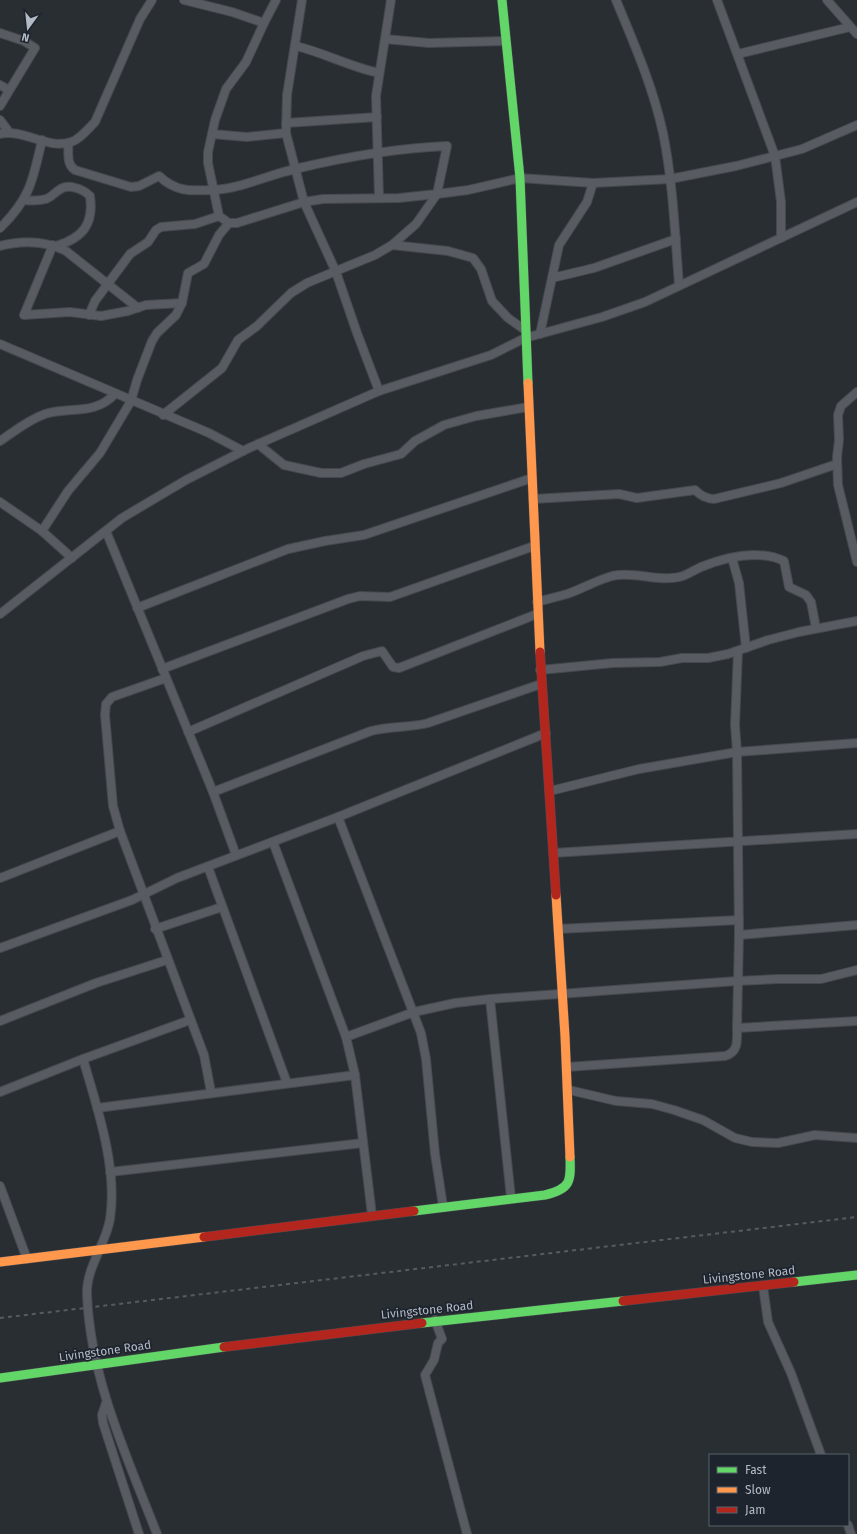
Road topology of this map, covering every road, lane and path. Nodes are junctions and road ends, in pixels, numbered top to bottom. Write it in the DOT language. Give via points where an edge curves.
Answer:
graph roads {
  1 [pos="152,0"];
  2 [pos="184,0"];
  3 [pos="276,0"];
  4 [pos="302,0"];
  5 [pos="391,0"];
  6 [pos="502,0"];
  7 [pos="616,0"];
  8 [pos="717,0"];
  9 [pos="827,0"];
  10 [pos="264,23"];
  11 [pos="850,27"];
  12 [pos="0,33"];
  13 [pos="857,34"];
  14 [pos="385,39"];
  15 [pos="505,42"];
  16 [pos="296,46"];
  17 [pos="738,54"];
  18 [pos="379,73"];
  19 [pos="0,85"];
  20 [pos="9,90"];
  21 [pos="0,106"];
  22 [pos="377,117"];
  23 [pos="0,120"];
  24 [pos="286,122"];
  25 [pos="857,124"];
  26 [pos="9,132"];
  27 [pos="286,133"];
  28 [pos="0,134"];
  29 [pos="212,134"];
  30 [pos="42,140"];
  31 [pos="68,143"];
  32 [pos="379,152"];
  33 [pos="775,156"];
  34 [pos="294,169"];
  35 [pos="520,178"];
  36 [pos="670,179"];
  37 [pos="593,183"];
  38 [pos="215,190"];
  39 [pos="438,194"];
  40 [pos="379,197"];
  41 [pos="24,200"];
  42 [pos="304,202"];
  43 [pos="857,202"];
  44 [pos="219,216"];
  45 [pos="230,223"];
  46 [pos="0,228"];
  47 [pos="781,238"];
  48 [pos="676,239"];
  49 [pos="392,245"];
  50 [pos="0,246"];
  51 [pos="55,246"];
  52 [pos="336,272"];
  53 [pos="552,278"];
  54 [pos="109,284"];
  55 [pos="679,285"];
  56 [pos="182,303"];
  57 [pos="138,308"];
  58 [pos="89,315"];
  59 [pos="525,334"];
  60 [pos="540,334"];
  61 [pos="0,344"];
  62 [pos="380,391"];
  63 [pos="857,392"];
  64 [pos="115,394"];
  65 [pos="131,401"];
  66 [pos="528,407"];
  67 [pos="163,414"];
  68 [pos="0,441"];
  69 [pos="258,444"];
  70 [pos="243,451"];
  71 [pos="837,464"];
  72 [pos="532,478"];
  73 [pos="532,499"];
  74 [pos="0,502"];
  75 [pos="42,531"];
  76 [pos="106,531"];
  77 [pos="534,546"];
  78 [pos="72,558"];
  79 [pos="732,558"];
  80 [pos="857,562"];
  81 [pos="537,602"];
  82 [pos="137,608"];
  83 [pos="0,614"];
  84 [pos="537,614"];
  85 [pos="857,621"];
  86 [pos="816,628"];
  87 [pos="746,648"];
  88 [pos="738,651"];
  89 [pos="162,668"];
  90 [pos="540,670"];
  91 [pos="166,678"];
  92 [pos="542,684"];
  93 [pos="188,732"];
  94 [pos="546,733"];
  95 [pos="857,743"];
  96 [pos="737,752"];
  97 [pos="550,791"];
  98 [pos="213,792"];
  99 [pos="338,817"];
  100 [pos="120,831"];
  101 [pos="857,834"];
  102 [pos="737,841"];
  103 [pos="273,842"];
  104 [pos="554,853"];
  105 [pos="236,855"];
  106 [pos="208,866"];
  107 [pos="0,878"];
  108 [pos="142,895"];
  109 [pos="222,907"];
  110 [pos="739,920"];
  111 [pos="857,925"];
  112 [pos="155,929"];
  113 [pos="558,929"];
  114 [pos="739,935"];
  115 [pos="0,948"];
  116 [pos="166,960"];
  117 [pos="857,970"];
  118 [pos="737,981"];
  119 [pos="562,994"];
  120 [pos="490,999"];
  121 [pos="414,1012"];
  122 [pos="0,1020"];
  123 [pos="190,1020"];
  124 [pos="857,1021"];
  125 [pos="737,1028"];
  126 [pos="346,1037"];
  127 [pos="83,1059"];
  128 [pos="567,1067"];
  129 [pos="355,1075"];
  130 [pos="287,1083"];
  131 [pos="569,1090"];
  132 [pos="0,1092"];
  133 [pos="211,1092"];
  134 [pos="97,1108"];
  135 [pos="857,1138"];
  136 [pos="363,1143"];
  137 [pos="110,1172"];
  138 [pos="0,1186"];
  139 [pos="511,1198"];
  140 [pos="443,1206"];
  141 [pos="372,1215"];
  142 [pos="100,1250"];
  143 [pos="27,1258"];
  144 [pos="0,1262"];
  145 [pos="857,1275"];
  146 [pos="763,1286"];
  147 [pos="435,1320"];
  148 [pos="96,1364"];
  149 [pos="0,1378"];
  150 [pos="106,1403"];
  151 [pos="821,1454"];
  152 [pos="139,1534"];
  153 [pos="157,1534"];
  154 [pos="467,1534"];
  1 -- 31 [label="street" via="140,19 95,122"];
  2 -- 10 [label="street"];
  3 -- 10 [label="street"];
  4 -- 16 [label="street"];
  5 -- 14 [label="street"];
  6 -- 15 [label="main road"];
  7 -- 36 [label="street" via="643,65 655,103 663,132"];
  8 -- 17 [label="street"];
  9 -- 11 [label="street"];
  10 -- 29 [label="street" via="246,62 226,89"];
  11 -- 13 [label="street"];
  11 -- 17 [label="street"];
  12 -- 20 [label="street" via="24,41 35,48"];
  14 -- 15 [label="street" via="429,43"];
  14 -- 18 [label="street"];
  15 -- 35 [label="main road"];
  16 -- 18 [label="street"];
  16 -- 24 [label="street" via="287,95"];
  17 -- 33 [label="street"];
  18 -- 22 [label="street"];
  19 -- 20 [label="street"];
  20 -- 21 [label="street"];
  22 -- 24 [label="street"];
  22 -- 32 [label="street"];
  23 -- 26 [label="street"];
  24 -- 27 [label="street"];
  25 -- 33 [label="street" via="802,149"];
  26 -- 28 [label="street"];
  26 -- 30 [label="street"];
  27 -- 29 [label="street" via="247,137"];
  27 -- 34 [label="street"];
  29 -- 38 [label="street" via="208,163"];
  30 -- 31 [label="street"];
  30 -- 41 [label="street"];
  31 -- 38 [label="street" via="68,162 71,167 101,178 131,187 140,186 159,176 170,186 180,189"];
  32 -- 34 [label="street"];
  32 -- 39 [label="street" via="447,146"];
  32 -- 40 [label="street"];
  33 -- 36 [label="street"];
  33 -- 47 [label="street" via="781,202"];
  34 -- 38 [label="street"];
  34 -- 42 [label="street"];
  35 -- 37 [label="street"];
  35 -- 39 [label="street"];
  35 -- 59 [label="main road"];
  36 -- 37 [label="street"];
  36 -- 48 [label="street"];
  37 -- 53 [label="street" via="587,202 559,245"];
  38 -- 44 [label="street"];
  39 -- 40 [label="street"];
  39 -- 49 [label="street" via="416,224"];
  40 -- 42 [label="street"];
  41 -- 46 [label="street"];
  41 -- 51 [label="street" via="46,199 64,187 78,188 90,196 90,221 86,228 70,242"];
  42 -- 45 [label="street"];
  42 -- 52 [label="street"];
  43 -- 47 [label="street"];
  44 -- 45 [label="street"];
  44 -- 54 [label="street" via="195,224 158,229 148,242 130,254"];
  45 -- 56 [label="street" via="219,235 204,264 188,273"];
  47 -- 55 [label="street"];
  48 -- 53 [label="street" via="594,268"];
  48 -- 55 [label="street"];
  49 -- 52 [label="street"];
  49 -- 59 [label="street" via="448,251 473,258 481,269 492,301"];
  50 -- 51 [label="street" via="22,241"];
  51 -- 54 [label="street" via="66,251"];
  51 -- 58 [label="street" via="24,316 70,312"];
  52 -- 62 [label="street" via="356,333"];
  52 -- 67 [label="street" via="307,283 291,293 257,326 238,340 222,368"];
  53 -- 60 [label="street"];
  54 -- 57 [label="street"];
  54 -- 58 [label="street" via="95,301"];
  55 -- 60 [label="street" via="645,302"];
  56 -- 57 [label="street" via="162,303"];
  56 -- 65 [label="street" via="176,315 152,341"];
  57 -- 58 [label="street" via="113,314"];
  59 -- 60 [label="street"];
  59 -- 62 [label="street" via="491,355"];
  59 -- 66 [label="main road"];
  61 -- 64 [label="street"];
  62 -- 69 [label="street"];
  63 -- 71 [label="street" via="841,406 838,415"];
  64 -- 65 [label="street"];
  64 -- 68 [label="street" via="108,401 95,407 34,418"];
  65 -- 67 [label="street"];
  65 -- 75 [label="street" via="100,453 68,491"];
  66 -- 69 [label="street" via="476,416 444,425 415,441 401,454 341,473 321,473 284,464"];
  66 -- 72 [label="main road"];
  67 -- 70 [label="street" via="209,433"];
  69 -- 70 [label="street"];
  70 -- 76 [label="street" via="142,505"];
  71 -- 73 [label="street" via="781,483 714,499 701,496 696,490 637,498 619,494"];
  71 -- 80 [label="street" via="838,486"];
  72 -- 73 [label="main road"];
  72 -- 82 [label="street" via="364,535 288,549"];
  73 -- 77 [label="main road"];
  74 -- 75 [label="street"];
  75 -- 78 [label="street"];
  76 -- 78 [label="street"];
  76 -- 82 [label="street"];
  77 -- 81 [label="main road"];
  77 -- 89 [label="street" via="390,597 348,598"];
  78 -- 83 [label="street"];
  79 -- 81 [label="street" via="702,567 682,577 613,576 567,594"];
  79 -- 86 [label="street" via="753,554 784,561 789,587 806,595 811,602"];
  79 -- 87 [label="street" via="739,583"];
  81 -- 84 [label="main road"];
  82 -- 89 [label="street"];
  84 -- 90 [label="main road"];
  84 -- 93 [label="street" via="398,668 393,667 382,651 363,656"];
  85 -- 86 [label="street"];
  86 -- 87 [label="street"];
  87 -- 88 [label="street"];
  88 -- 90 [label="street" via="708,658"];
  88 -- 96 [label="street" via="735,725"];
  89 -- 91 [label="street"];
  90 -- 92 [label="main road"];
  91 -- 93 [label="street"];
  91 -- 100 [label="street" via="112,697 106,704 114,806"];
  92 -- 94 [label="main road"];
  92 -- 98 [label="street" via="428,723 371,731"];
  93 -- 98 [label="street"];
  94 -- 97 [label="main road"];
  94 -- 99 [label="street"];
  95 -- 96 [label="street"];
  96 -- 97 [label="street" via="639,769"];
  96 -- 102 [label="street"];
  97 -- 104 [label="main road"];
  98 -- 105 [label="street"];
  99 -- 103 [label="street"];
  99 -- 121 [label="street"];
  100 -- 107 [label="street"];
  100 -- 108 [label="street"];
  101 -- 102 [label="street"];
  102 -- 104 [label="street"];
  102 -- 110 [label="street"];
  103 -- 105 [label="street"];
  103 -- 126 [label="street"];
  104 -- 113 [label="main road"];
  105 -- 106 [label="street"];
  106 -- 108 [label="street"];
  106 -- 109 [label="street"];
  108 -- 112 [label="street"];
  108 -- 115 [label="street"];
  109 -- 112 [label="street"];
  109 -- 130 [label="street"];
  110 -- 113 [label="street"];
  110 -- 114 [label="street"];
  111 -- 114 [label="street"];
  112 -- 116 [label="street"];
  113 -- 119 [label="main road"];
  114 -- 118 [label="street"];
  116 -- 122 [label="street" via="96,983"];
  116 -- 123 [label="street"];
  117 -- 118 [label="street" via="821,979"];
  118 -- 119 [label="street"];
  118 -- 125 [label="street"];
  119 -- 120 [label="street"];
  119 -- 128 [label="main road"];
  120 -- 121 [label="street" via="454,1003"];
  120 -- 139 [label="street"];
  121 -- 126 [label="street"];
  121 -- 140 [label="street" via="424,1048"];
  123 -- 127 [label="street"];
  123 -- 133 [label="street" via="204,1055"];
  124 -- 125 [label="street"];
  125 -- 128 [label="street" via="736,1048 733,1053 725,1056"];
  126 -- 129 [label="street"];
  127 -- 132 [label="street"];
  127 -- 134 [label="street"];
  128 -- 131 [label="main road"];
  129 -- 130 [label="street"];
  129 -- 136 [label="street"];
  130 -- 133 [label="street"];
  131 -- 135 [label="street" via="674,1110 703,1120 735,1138 752,1142 778,1143 816,1135"];
  131 -- 139 [label="main road" via="569,1184 555,1193"];
  133 -- 134 [label="street"];
  134 -- 137 [label="street"];
  136 -- 137 [label="street"];
  136 -- 141 [label="street"];
  137 -- 142 [label="street" via="110,1218"];
  138 -- 143 [label="street"];
  139 -- 140 [label="main road"];
  140 -- 141 [label="main road"];
  141 -- 142 [label="main road"];
  142 -- 143 [label="main road"];
  142 -- 148 [label="street" via="89,1276 86,1292"];
  143 -- 144 [label="main road"];
  145 -- 146 [label="main road, Livingstone Road"];
  146 -- 147 [label="main road, Livingstone Road"];
  146 -- 151 [label="street" via="768,1322 791,1373"];
  147 -- 148 [label="main road, Livingstone Road"];
  147 -- 154 [label="street" via="442,1339 438,1343 434,1360 426,1375"];
  148 -- 149 [label="main road, Livingstone Road"];
  148 -- 150 [label="street"];
  150 -- 152 [label="street" via="102,1415 103,1423"];
  150 -- 153 [label="street"];
}
